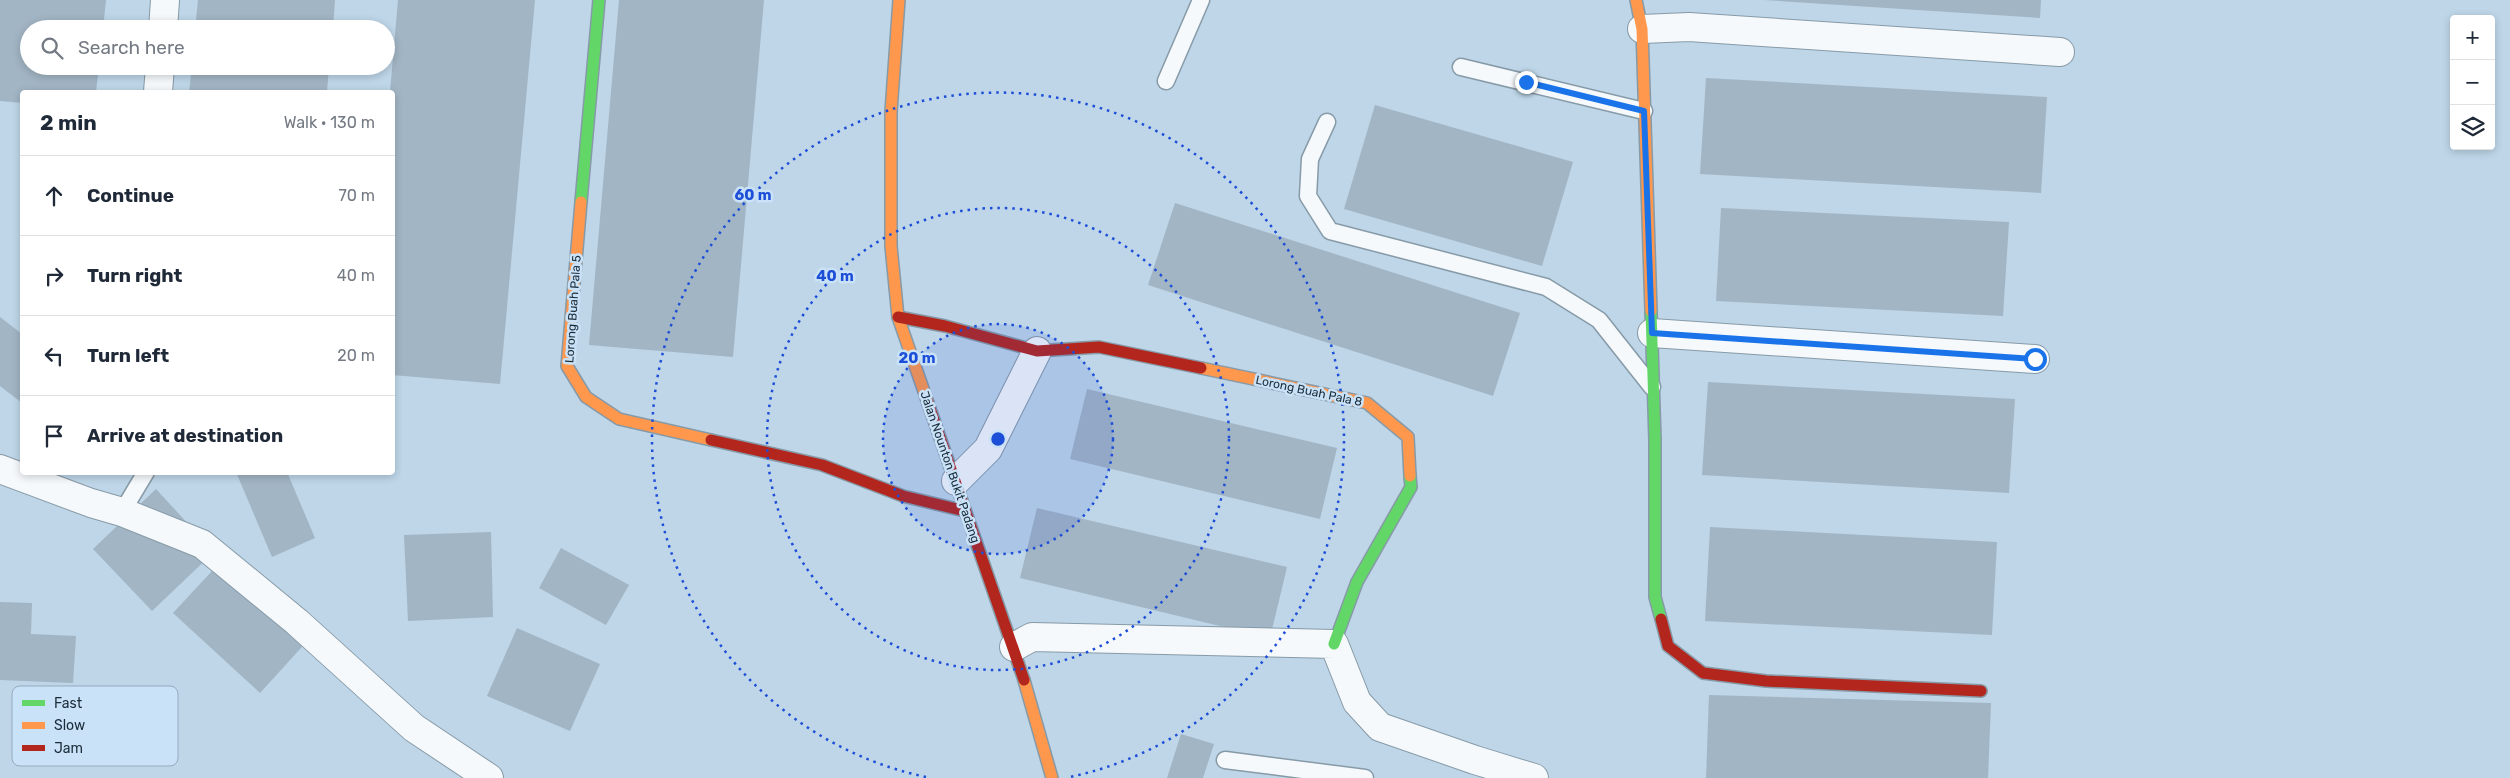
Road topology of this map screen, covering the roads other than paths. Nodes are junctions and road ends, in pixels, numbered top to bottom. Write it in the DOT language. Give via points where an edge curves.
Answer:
graph roads {
  1 [pos="165,0"];
  2 [pos="598,0"];
  3 [pos="899,0"];
  4 [pos="1202,0"];
  5 [pos="1636,0"];
  6 [pos="164,20"];
  7 [pos="1642,29"];
  8 [pos="2060,52"];
  9 [pos="1462,67"];
  10 [pos="159,75"];
  11 [pos="1166,81"];
  12 [pos="158,90"];
  13 [pos="1644,111"];
  14 [pos="1327,122"];
  15 [pos="898,317"];
  16 [pos="1652,333"];
  17 [pos="1037,351"];
  18 [pos="2035,359"];
  19 [pos="1654,390"];
  20 [pos="0,469"];
  21 [pos="144,475"];
  22 [pos="956,480"];
  23 [pos="965,511"];
  24 [pos="122,512"];
  25 [pos="1334,644"];
  26 [pos="1014,647"];
  27 [pos="1981,692"];
  28 [pos="1224,760"];
  29 [pos="489,778"];
  30 [pos="1052,778"];
  31 [pos="1365,778"];
  32 [pos="1534,778"];
  1 -- 6 [label="street"];
  2 -- 23 [label="street, Lorong Buah Pala 5" via="567,366 586,397 619,419 822,465 903,496"];
  3 -- 15 [label="street, Jalan Nounton Bukit Padang" via="891,112 891,246"];
  4 -- 11 [label="lane"];
  5 -- 7 [label="street"];
  7 -- 8 [label="street" via="1689,27"];
  7 -- 13 [label="street"];
  9 -- 13 [label="lane"];
  10 -- 12 [label="street"];
  13 -- 16 [label="street"];
  14 -- 19 [label="lane" via="1310,159 1308,196 1330,231 1546,287 1600,320"];
  15 -- 17 [label="street, Lorong Buah Pala 8"];
  15 -- 22 [label="street, Jalan Nounton Bukit Padang"];
  16 -- 18 [label="street"];
  16 -- 19 [label="street"];
  17 -- 22 [label="street" via="988,449"];
  17 -- 25 [label="street, Lorong Buah Pala 8" via="1100,347 1367,403 1408,437 1411,487 1357,582"];
  19 -- 27 [label="street" via="1655,597 1668,646 1703,672 1766,681"];
  20 -- 24 [label="street" via="91,504"];
  21 -- 24 [label="lane"];
  22 -- 23 [label="street, Jalan Nounton Bukit Padang"];
  23 -- 26 [label="street, Jalan Nounton Bukit Padang"];
  24 -- 29 [label="street" via="202,544 297,622 414,728"];
  25 -- 26 [label="street" via="1032,637"];
  25 -- 32 [label="street" via="1357,702 1380,727"];
  26 -- 30 [label="street, Jalan Nounton Bukit Padang"];
  28 -- 31 [label="lane"];
}
